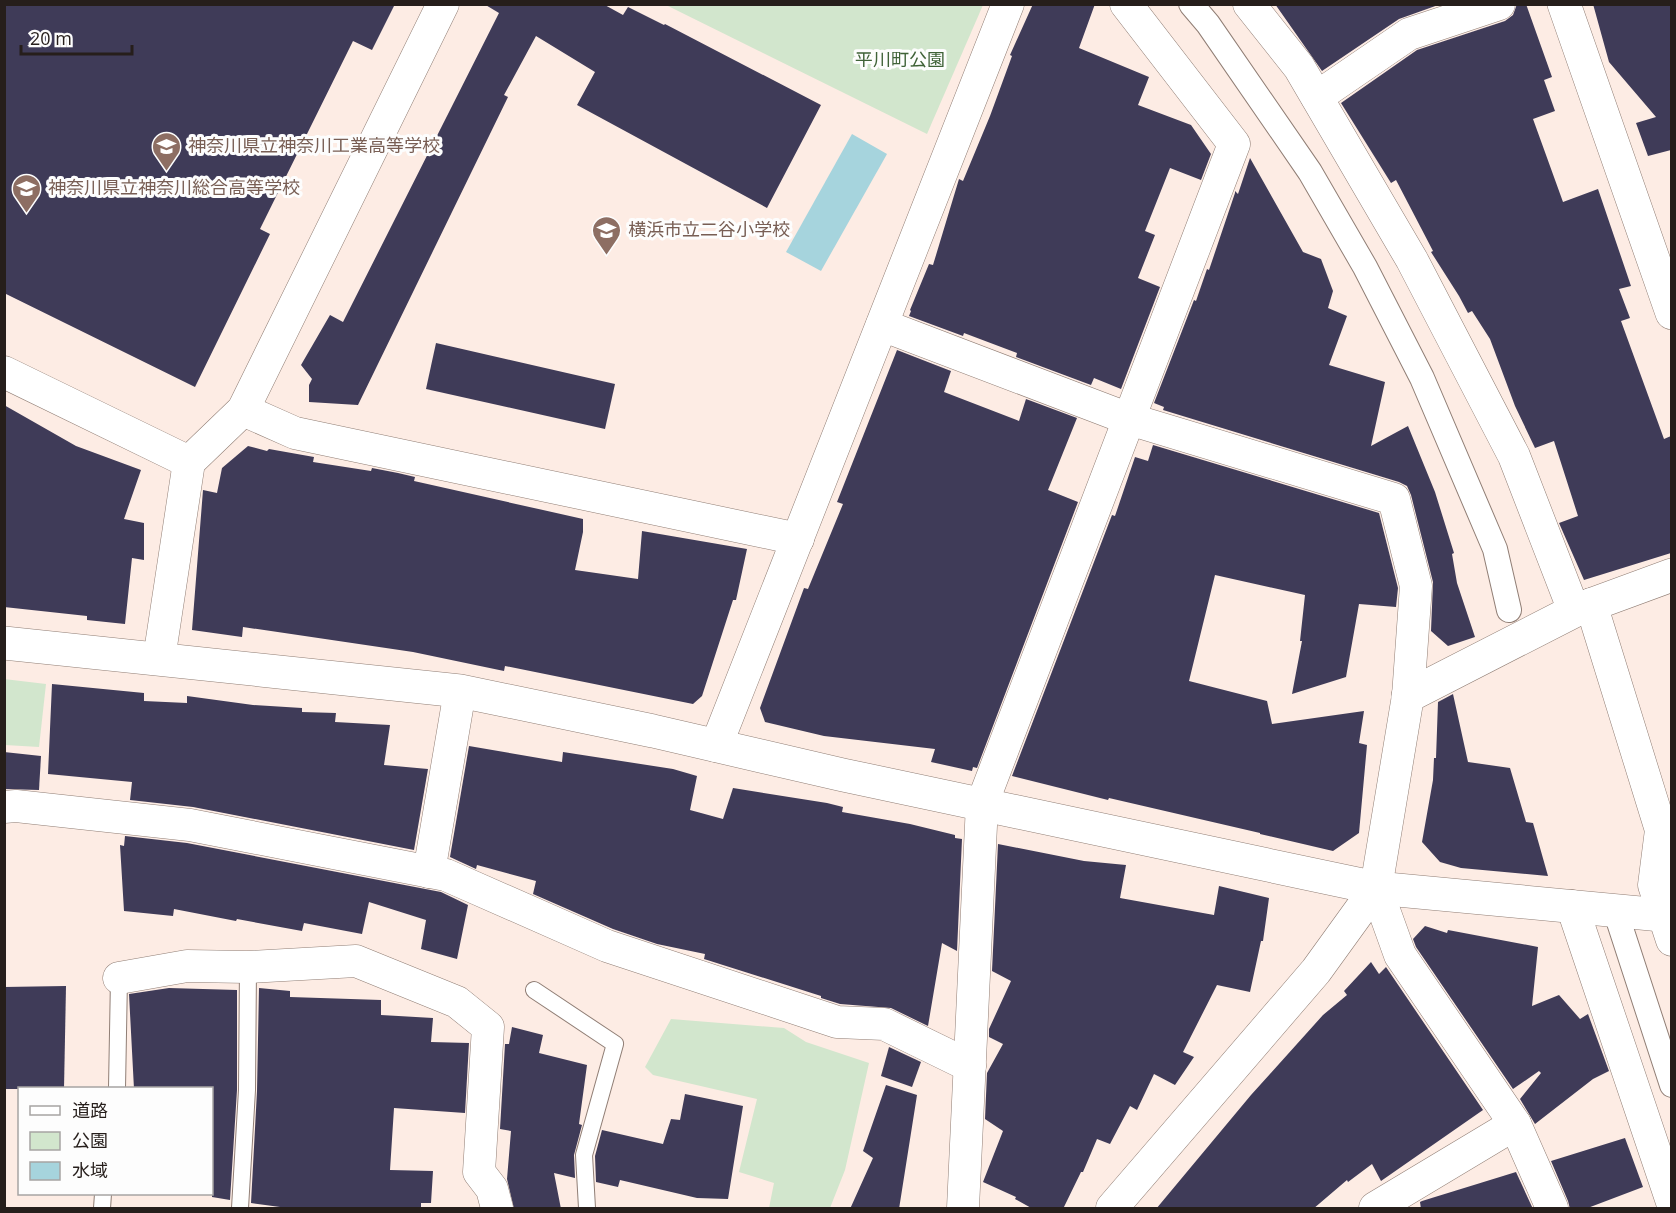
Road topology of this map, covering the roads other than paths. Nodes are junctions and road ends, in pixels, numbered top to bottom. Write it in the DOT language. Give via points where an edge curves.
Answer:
graph roads {
  1 [pos="443,4"];
  2 [pos="1008,4"];
  3 [pos="1126,4"];
  4 [pos="1191,4"];
  5 [pos="1249,4"];
  6 [pos="1499,4"];
  7 [pos="1564,4"];
  8 [pos="1317,97"];
  9 [pos="1671,314"];
  10 [pos="882,325"];
  11 [pos="4,372"];
  12 [pos="243,410"];
  13 [pos="1129,419"];
  14 [pos="189,462"];
  15 [pos="798,539"];
  16 [pos="1671,575"];
  17 [pos="1583,607"];
  18 [pos="1509,610"];
  19 [pos="4,643"];
  20 [pos="159,659"];
  21 [pos="460,691"];
  22 [pos="1408,696"];
  23 [pos="716,746"];
  24 [pos="982,804"];
  25 [pos="4,807"];
  26 [pos="429,872"];
  27 [pos="1376,888"];
  28 [pos="1572,906"];
  29 [pos="1615,910"];
  30 [pos="1669,924"];
  31 [pos="248,968"];
  32 [pos="119,978"];
  33 [pos="534,990"];
  34 [pos="970,1065"];
  35 [pos="1671,1085"];
  36 [pos="117,1087"];
  37 [pos="1515,1124"];
  38 [pos="1671,1202"];
  39 [pos="1379,1208"];
  40 [pos="240,1209"];
  41 [pos="497,1209"];
  42 [pos="587,1209"];
  43 [pos="963,1209"];
  44 [pos="1112,1209"];
  45 [pos="1552,1209"];
  1 -- 12 [label="street"];
  2 -- 10 [label="street"];
  3 -- 13 [label="street" via="1234,144"];
  4 -- 18 [label="street" via="1311,172 1365,267 1422,378 1495,549"];
  5 -- 8 [label="street" via="1299,67"];
  6 -- 8 [label="street" via="1409,34"];
  7 -- 9 [label="street"];
  8 -- 17 [label="street" via="1412,260 1514,456"];
  10 -- 13 [label="street"];
  10 -- 15 [label="street"];
  11 -- 14 [label="street"];
  12 -- 14 [label="street"];
  12 -- 15 [label="street" via="295,433"];
  13 -- 22 [label="street" via="1394,499 1416,586"];
  13 -- 24 [label="street"];
  14 -- 20 [label="street"];
  15 -- 23 [label="street"];
  16 -- 17 [label="street"];
  17 -- 22 [label="street"];
  17 -- 30 [label="street" via="1661,830 1654,885"];
  19 -- 20 [label="street"];
  20 -- 21 [label="street"];
  21 -- 23 [label="street"];
  21 -- 26 [label="street"];
  22 -- 27 [label="street"];
  23 -- 24 [label="street"];
  24 -- 27 [label="street"];
  24 -- 34 [label="street"];
  25 -- 26 [label="street" via="190,825"];
  26 -- 34 [label="street" via="446,874 607,946 837,1022 884,1024"];
  27 -- 28 [label="street"];
  27 -- 37 [label="street" via="1400,955"];
  27 -- 44 [label="street" via="1316,971"];
  28 -- 29 [label="street"];
  28 -- 38 [label="street"];
  29 -- 30 [label="street"];
  29 -- 35 [label="street"];
  31 -- 32 [label="street" via="187,966"];
  31 -- 40 [label="lane" via="247,1090"];
  31 -- 41 [label="street" via="356,961 457,1002 488,1027 479,1172 492,1189"];
  32 -- 36 [label="lane"];
  33 -- 42 [label="lane" via="615,1044 584,1155"];
  34 -- 43 [label="street"];
  37 -- 39 [label="street"];
  37 -- 45 [label="street"];
}
